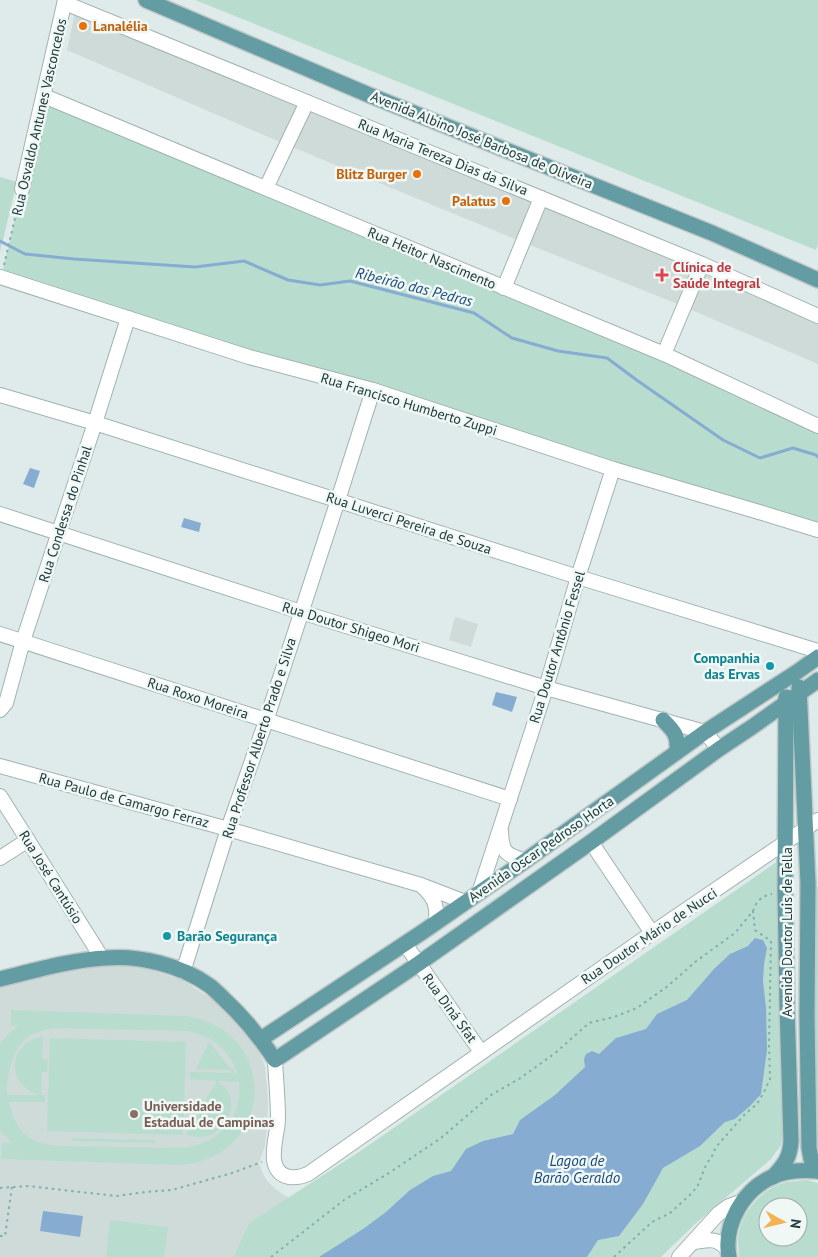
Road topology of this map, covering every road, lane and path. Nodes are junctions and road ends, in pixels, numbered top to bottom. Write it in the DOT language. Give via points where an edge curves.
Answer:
graph roads {
  1 [pos="146,0"];
  2 [pos="65,1"];
  3 [pos="44,96"];
  4 [pos="307,102"];
  5 [pos="266,188"];
  6 [pos="22,189"];
  7 [pos="541,198"];
  8 [pos="4,264"];
  9 [pos="702,264"];
  10 [pos="0,278"];
  11 [pos="818,280"];
  12 [pos="504,288"];
  13 [pos="818,316"];
  14 [pos="128,318"];
  15 [pos="664,354"];
  16 [pos="373,390"];
  17 [pos="0,395"];
  18 [pos="95,423"];
  19 [pos="818,426"];
  20 [pos="613,469"];
  21 [pos="338,500"];
  22 [pos="0,514"];
  23 [pos="818,530"];
  24 [pos="58,533"];
  25 [pos="578,577"];
  26 [pos="301,612"];
  27 [pos="0,634"];
  28 [pos="23,641"];
  29 [pos="818,652"];
  30 [pos="818,657"];
  31 [pos="797,672"];
  32 [pos="818,680"];
  33 [pos="783,681"];
  34 [pos="546,688"];
  35 [pos="800,692"];
  36 [pos="786,703"];
  37 [pos="0,710"];
  38 [pos="663,720"];
  39 [pos="266,721"];
  40 [pos="752,727"];
  41 [pos="706,732"];
  42 [pos="786,737"];
  43 [pos="719,749"];
  44 [pos="677,752"];
  45 [pos="0,766"];
  46 [pos="0,796"];
  47 [pos="510,799"];
  48 [pos="812,824"];
  49 [pos="500,826"];
  50 [pos="228,829"];
  51 [pos="28,840"];
  52 [pos="591,842"];
  53 [pos="786,842"];
  54 [pos="0,858"];
  55 [pos="525,861"];
  56 [pos="421,885"];
  57 [pos="813,885"];
  58 [pos="479,893"];
  59 [pos="773,894"];
  60 [pos="465,902"];
  61 [pos="752,911"];
  62 [pos="436,923"];
  63 [pos="652,933"];
  64 [pos="405,944"];
  65 [pos="102,958"];
  66 [pos="418,964"];
  67 [pos="183,972"];
  68 [pos="0,979"];
  69 [pos="261,1039"];
  70 [pos="481,1052"];
  71 [pos="275,1060"];
  72 [pos="274,1159"];
  73 [pos="818,1171"];
  74 [pos="772,1177"];
  75 [pos="12,1187"];
  76 [pos="0,1188"];
  77 [pos="742,1201"];
  78 [pos="0,1236"];
  79 [pos="694,1242"];
  80 [pos="728,1253"];
  81 [pos="271,1257"];
  82 [pos="614,1257"];
  83 [pos="679,1257"];
  1 -- 11 [label="main road, Avenida Albino José Barbosa de Oliveira" via="369,95 712,233"];
  2 -- 3 [label="street, Rua Osvaldo Antunes Vasconcelos"];
  2 -- 4 [label="street, Rua Maria Tereza Dias da Silva"];
  3 -- 5 [label="street, Rua Heitor Nascimento"];
  3 -- 6 [label="street, Rua Osvaldo Antunes Vasconcelos"];
  4 -- 5 [label="street"];
  4 -- 7 [label="street, Rua Maria Tereza Dias da Silva"];
  5 -- 12 [label="street, Rua Heitor Nascimento"];
  6 -- 8 [label="path, Rua Osvaldo Antunes Vasconcelos"];
  7 -- 9 [label="street, Rua Maria Tereza Dias da Silva"];
  7 -- 12 [label="street"];
  9 -- 13 [label="street, Rua Maria Tereza Dias da Silva"];
  9 -- 15 [label="street"];
  10 -- 14 [label="street, Rua Francisco Humberto Zuppi"];
  12 -- 15 [label="street, Rua Heitor Nascimento"];
  14 -- 16 [label="street, Rua Francisco Humberto Zuppi" via="249,357"];
  14 -- 18 [label="street, Rua Condessa do Pinhal"];
  15 -- 19 [label="street, Rua Heitor Nascimento"];
  16 -- 20 [label="street, Rua Francisco Humberto Zuppi"];
  16 -- 21 [label="street, Rua Professor Alberto Prado e Silva"];
  17 -- 18 [label="street, Rua Luverci Pereira de Souza"];
  18 -- 21 [label="street, Rua Luverci Pereira de Souza"];
  18 -- 24 [label="street, Rua Condessa do Pinhal"];
  20 -- 23 [label="street, Rua Francisco Humberto Zuppi"];
  20 -- 25 [label="street, Rua Doutor Antônio Fessel"];
  21 -- 25 [label="street, Rua Luverci Pereira de Souza"];
  21 -- 26 [label="street, Rua Professor Alberto Prado e Silva"];
  22 -- 24 [label="street, Rua Doutor Shigeo Mori"];
  24 -- 26 [label="street, Rua Doutor Shigeo Mori"];
  24 -- 28 [label="street, Rua Condessa do Pinhal"];
  25 -- 29 [label="street, Rua Luverci Pereira de Souza"];
  25 -- 34 [label="street, Rua Doutor Antônio Fessel"];
  26 -- 34 [label="street, Rua Doutor Shigeo Mori"];
  26 -- 39 [label="street, Rua Professor Alberto Prado e Silva"];
  27 -- 28 [label="street, Rua Roxo Moreira"];
  28 -- 37 [label="street, Rua Condessa do Pinhal" via="6,703"];
  28 -- 39 [label="street, Rua Roxo Moreira"];
  30 -- 31 [label="main road, Avenida Oscar Pedroso Horta"];
  31 -- 33 [label="main road, Avenida Oscar Pedroso Horta"];
  31 -- 35 [label="main road, Avenida Doutor Luis de Tella"];
  32 -- 35 [label="main road, Avenida Oscar Pedroso Horta"];
  33 -- 36 [label="main road, Avenida Doutor Luis de Tella"];
  33 -- 41 [label="main road, Avenida Oscar Pedroso Horta"];
  34 -- 38 [label="street, Rua Doutor Shigeo Mori"];
  34 -- 47 [label="street, Rua Doutor Antônio Fessel"];
  35 -- 36 [label="main road, Avenida Oscar Pedroso Horta"];
  35 -- 48 [label="main road, Avenida Doutor Luis de Tella"];
  36 -- 40 [label="main road, Avenida Oscar Pedroso Horta"];
  36 -- 42 [label="main road, Avenida Doutor Luis de Tella"];
  38 -- 41 [label="street, Rua Doutor Shigeo Mori"];
  38 -- 44 [label="main road" via="675,732"];
  39 -- 47 [label="street, Rua Roxo Moreira"];
  39 -- 50 [label="street, Rua Professor Alberto Prado e Silva"];
  40 -- 42 [label="main road" via="763,725"];
  40 -- 43 [label="main road, Avenida Oscar Pedroso Horta"];
  41 -- 43 [label="street"];
  41 -- 44 [label="main road, Avenida Oscar Pedroso Horta"];
  42 -- 53 [label="main road, Avenida Doutor Luis de Tella"];
  43 -- 52 [label="main road, Avenida Oscar Pedroso Horta"];
  44 -- 55 [label="main road, Avenida Oscar Pedroso Horta"];
  45 -- 50 [label="street, Rua Paulo de Camargo Ferraz"];
  46 -- 51 [label="street, Rua José Cantúsio"];
  47 -- 49 [label="street, Rua Doutor Antônio Fessel"];
  48 -- 53 [label="street, Rua Doutor Mário de Nucci"];
  48 -- 57 [label="main road, Avenida Doutor Luis de Tella"];
  49 -- 55 [label="street, Rua Doutor Antônio Fessel" via="501,845 505,852"];
  49 -- 58 [label="street, Rua Doutor Antônio Fessel"];
  50 -- 56 [label="street, Rua Paulo de Camargo Ferraz"];
  50 -- 67 [label="street, Rua Professor Alberto Prado e Silva"];
  51 -- 54 [label="street"];
  51 -- 65 [label="street, Rua José Cantúsio"];
  52 -- 63 [label="street"];
  52 -- 66 [label="main road, Avenida Oscar Pedroso Horta"];
  53 -- 63 [label="street, Rua Doutor Mário de Nucci"];
  53 -- 74 [label="main road, Avenida Doutor Luis de Tella" via="792,1141 784,1164"];
  55 -- 58 [label="main road, Avenida Oscar Pedroso Horta"];
  56 -- 60 [label="street, Rua Paulo de Camargo Ferraz"];
  56 -- 62 [label="street" via="435,903"];
  57 -- 73 [label="main road, Avenida Doutor Luis de Tella" via="807,1043 809,1148"];
  58 -- 60 [label="main road, Avenida Oscar Pedroso Horta"];
  59 -- 61 [label="path" via="762,897"];
  60 -- 62 [label="main road, Avenida Oscar Pedroso Horta"];
  61 -- 81 [label="path" via="735,933 653,997 637,1008 589,1023 554,1054 491,1095 442,1138 344,1200"];
  61 -- 82 [label="path" via="755,930 771,941 770,1079 757,1104 716,1147 692,1193 670,1213 652,1222"];
  62 -- 64 [label="main road, Avenida Oscar Pedroso Horta"];
  63 -- 70 [label="street, Rua Doutor Mário de Nucci"];
  64 -- 66 [label="street, Rua Diná Sfat"];
  64 -- 69 [label="main road, Avenida Oscar Pedroso Horta"];
  65 -- 67 [label="main road" via="140,958"];
  65 -- 68 [label="main road"];
  66 -- 70 [label="street, Rua Diná Sfat"];
  66 -- 71 [label="main road, Avenida Oscar Pedroso Horta"];
  67 -- 69 [label="main road" via="211,987"];
  69 -- 71 [label="main road"];
  70 -- 72 [label="street, Rua Doutor Mário de Nucci" via="308,1174 294,1178 286,1176 278,1171"];
  71 -- 72 [label="street" via="278,1121"];
  72 -- 75 [label="path" via="172,1190 116,1196"];
  73 -- 74 [label="main road" via="794,1170"];
  74 -- 77 [label="main road"];
  75 -- 76 [label="path"];
  75 -- 78 [label="path" via="5,1236"];
  77 -- 79 [label="street" via="718,1214"];
  77 -- 80 [label="main road" via="731,1224"];
  79 -- 80 [label="street" via="718,1241"];
  79 -- 83 [label="street"];
}
